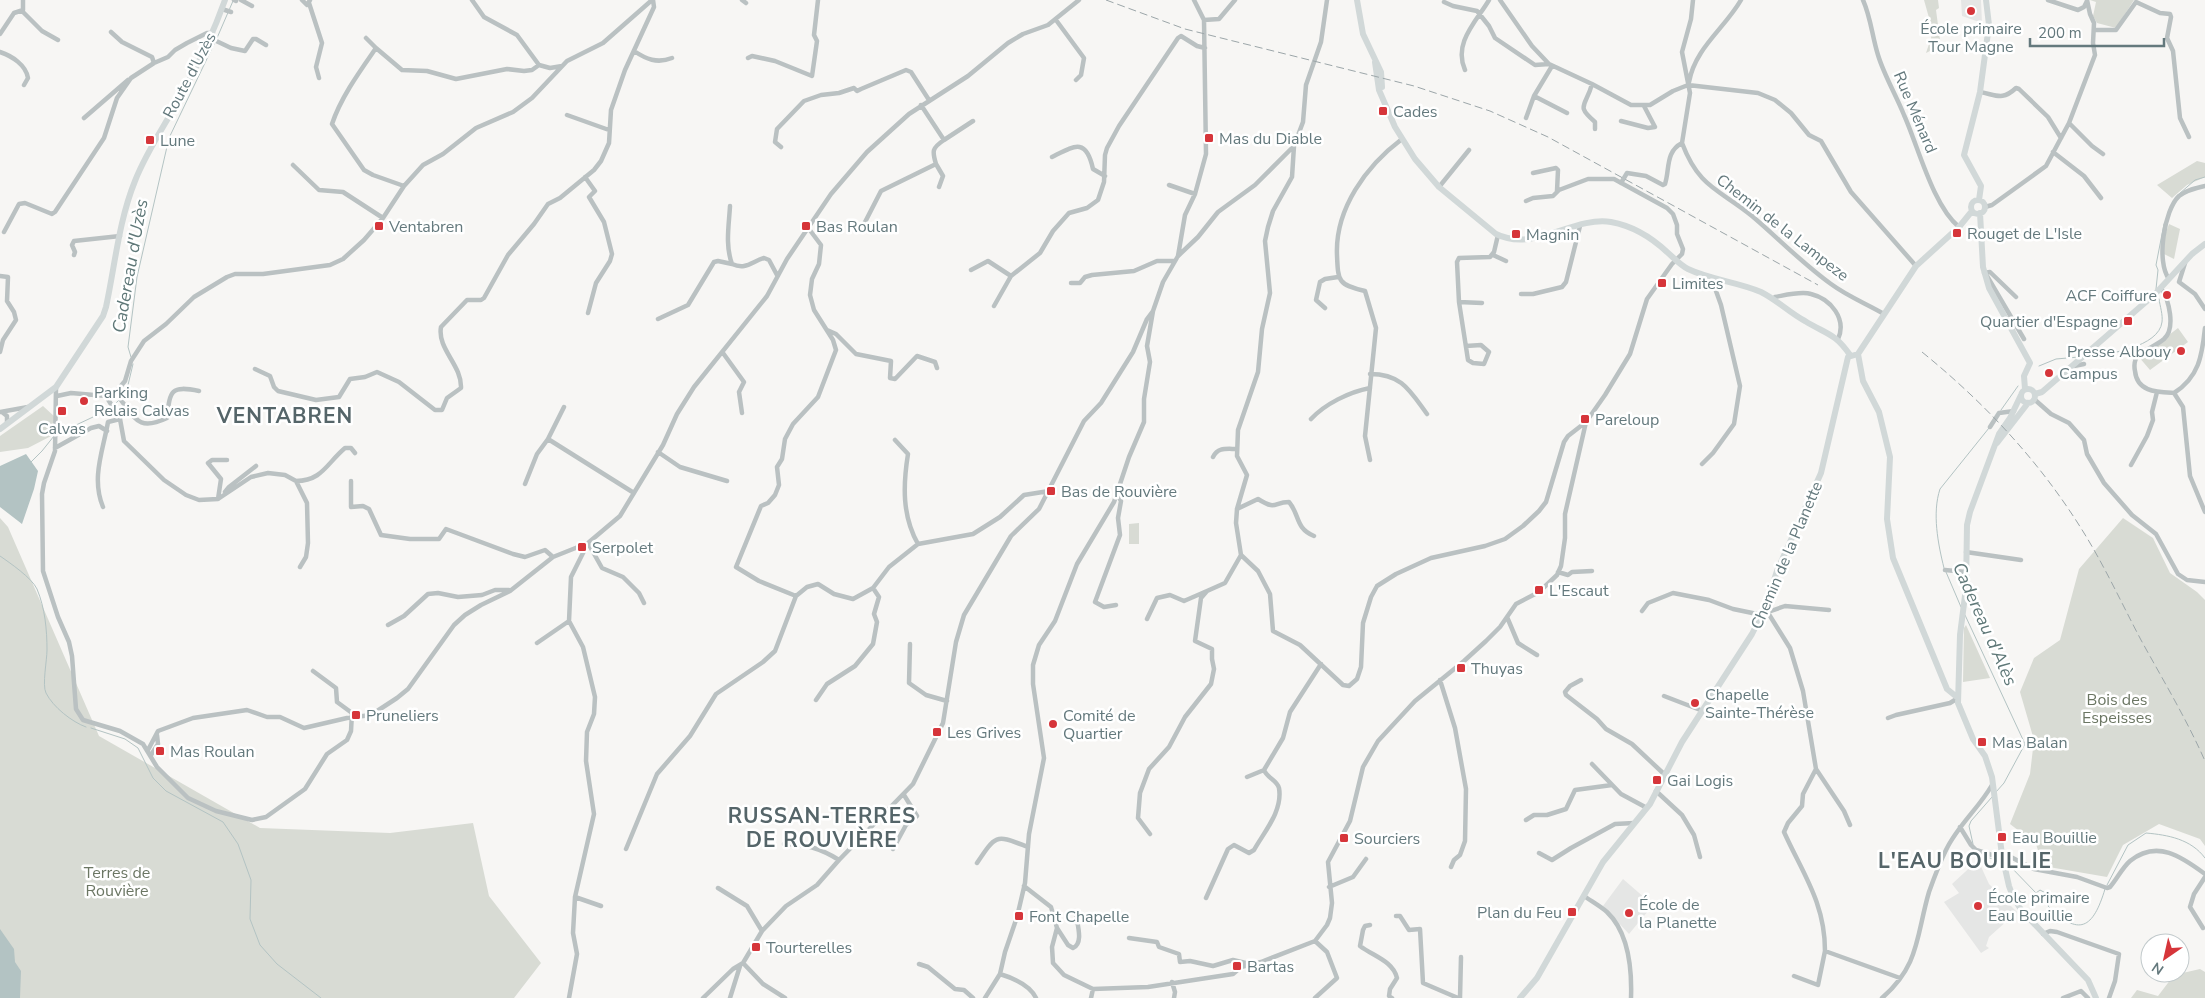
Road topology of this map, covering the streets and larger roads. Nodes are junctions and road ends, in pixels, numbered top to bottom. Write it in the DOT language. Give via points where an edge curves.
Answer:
graph roads {
  1 [pos="23,0"];
  2 [pos="225,0"];
  3 [pos="241,0"];
  4 [pos="302,0"];
  5 [pos="472,0"];
  6 [pos="653,0"];
  7 [pos="818,0"];
  8 [pos="1079,0"];
  9 [pos="1194,0"];
  10 [pos="1235,0"];
  11 [pos="1327,0"];
  12 [pos="1357,0"];
  13 [pos="1489,0"];
  14 [pos="1500,0"];
  15 [pos="1693,0"];
  16 [pos="1741,0"];
  17 [pos="1863,0"];
  18 [pos="1986,0"];
  19 [pos="2048,0"];
  20 [pos="2087,1"];
  21 [pos="310,2"];
  22 [pos="1444,2"];
  23 [pos="252,6"];
  24 [pos="224,10"];
  25 [pos="22,11"];
  26 [pos="231,12"];
  27 [pos="1480,14"];
  28 [pos="1056,20"];
  29 [pos="1204,20"];
  30 [pos="2094,30"];
  31 [pos="111,32"];
  32 [pos="0,34"];
  33 [pos="212,37"];
  34 [pos="366,38"];
  35 [pos="58,40"];
  36 [pos="266,45"];
  37 [pos="376,48"];
  38 [pos="1205,48"];
  39 [pos="634,51"];
  40 [pos="0,52"];
  41 [pos="672,58"];
  42 [pos="748,58"];
  43 [pos="154,63"];
  44 [pos="539,65"];
  45 [pos="1550,65"];
  46 [pos="562,66"];
  47 [pos="1465,70"];
  48 [pos="131,78"];
  49 [pos="319,78"];
  50 [pos="1076,80"];
  51 [pos="1592,84"];
  52 [pos="24,85"];
  53 [pos="1688,85"];
  54 [pos="1980,92"];
  55 [pos="1534,96"];
  56 [pos="929,100"];
  57 [pos="922,106"];
  58 [pos="1644,106"];
  59 [pos="1567,113"];
  60 [pos="567,115"];
  61 [pos="84,118"];
  62 [pos="1526,118"];
  63 [pos="973,121"];
  64 [pos="1621,121"];
  65 [pos="2069,123"];
  66 [pos="1595,129"];
  67 [pos="608,130"];
  68 [pos="2189,137"];
  69 [pos="2061,138"];
  70 [pos="1402,139"];
  71 [pos="944,140"];
  72 [pos="1682,143"];
  73 [pos="1294,146"];
  74 [pos="781,147"];
  75 [pos="1469,150"];
  76 [pos="2053,152"];
  77 [pos="2103,154"];
  78 [pos="1052,157"];
  79 [pos="293,164"];
  80 [pos="936,164"];
  81 [pos="1533,174"];
  82 [pos="1104,176"];
  83 [pos="585,177"];
  84 [pos="1622,182"];
  85 [pos="1169,185"];
  86 [pos="404,186"];
  87 [pos="2205,186"];
  88 [pos="939,187"];
  89 [pos="1439,187"];
  90 [pos="1557,191"];
  91 [pos="1194,194"];
  92 [pos="2101,198"];
  93 [pos="1979,200"];
  94 [pos="1526,201"];
  95 [pos="730,206"];
  96 [pos="1985,207"];
  97 [pos="1972,211"];
  98 [pos="1980,213"];
  99 [pos="382,218"];
  100 [pos="863,226"];
  101 [pos="1580,226"];
  102 [pos="1959,227"];
  103 [pos="808,229"];
  104 [pos="4,232"];
  105 [pos="1498,235"];
  106 [pos="120,236"];
  107 [pos="2205,244"];
  108 [pos="74,255"];
  109 [pos="1492,255"];
  110 [pos="1178,256"];
  111 [pos="1676,260"];
  112 [pos="1174,261"];
  113 [pos="1506,262"];
  114 [pos="2185,262"];
  115 [pos="732,264"];
  116 [pos="1916,266"];
  117 [pos="971,270"];
  118 [pos="1984,270"];
  119 [pos="777,275"];
  120 [pos="0,276"];
  121 [pos="1011,276"];
  122 [pos="1712,276"];
  123 [pos="1338,277"];
  124 [pos="2169,279"];
  125 [pos="1070,283"];
  126 [pos="2161,288"];
  127 [pos="1521,294"];
  128 [pos="2016,297"];
  129 [pos="1773,299"];
  130 [pos="1459,302"];
  131 [pos="1482,303"];
  132 [pos="994,306"];
  133 [pos="1325,308"];
  134 [pos="2205,309"];
  135 [pos="1153,310"];
  136 [pos="1886,311"];
  137 [pos="588,313"];
  138 [pos="658,320"];
  139 [pos="2205,328"];
  140 [pos="825,329"];
  141 [pos="1838,339"];
  142 [pos="2024,339"];
  143 [pos="1466,346"];
  144 [pos="0,352"];
  145 [pos="723,353"];
  146 [pos="1858,354"];
  147 [pos="1850,355"];
  148 [pos="2204,356"];
  149 [pos="2084,364"];
  150 [pos="2072,365"];
  151 [pos="937,368"];
  152 [pos="255,369"];
  153 [pos="1370,374"];
  154 [pos="56,387"];
  155 [pos="1370,388"];
  156 [pos="199,391"];
  157 [pos="2023,392"];
  158 [pos="2157,392"];
  159 [pos="115,393"];
  160 [pos="2174,393"];
  161 [pos="57,396"];
  162 [pos="106,396"];
  163 [pos="2032,399"];
  164 [pos="34,405"];
  165 [pos="564,407"];
  166 [pos="2014,411"];
  167 [pos="1,412"];
  168 [pos="742,413"];
  169 [pos="1427,414"];
  170 [pos="120,419"];
  171 [pos="1311,419"];
  172 [pos="1586,422"];
  173 [pos="7,424"];
  174 [pos="1990,427"];
  175 [pos="0,429"];
  176 [pos="107,431"];
  177 [pos="548,440"];
  178 [pos="895,440"];
  179 [pos="55,448"];
  180 [pos="1994,448"];
  181 [pos="1237,449"];
  182 [pos="658,452"];
  183 [pos="355,453"];
  184 [pos="1213,457"];
  185 [pos="227,460"];
  186 [pos="1370,460"];
  187 [pos="1702,464"];
  188 [pos="2131,465"];
  189 [pos="256,466"];
  190 [pos="296,481"];
  191 [pos="351,481"];
  192 [pos="726,482"];
  193 [pos="524,484"];
  194 [pos="1049,491"];
  195 [pos="224,493"];
  196 [pos="634,493"];
  197 [pos="1117,494"];
  198 [pos="218,499"];
  199 [pos="104,506"];
  200 [pos="1237,509"];
  201 [pos="2205,512"];
  202 [pos="1314,536"];
  203 [pos="588,544"];
  204 [pos="918,544"];
  205 [pos="1966,552"];
  206 [pos="1240,555"];
  207 [pos="553,557"];
  208 [pos="2021,560"];
  209 [pos="300,567"];
  210 [pos="1945,570"];
  211 [pos="1592,571"];
  212 [pos="1558,572"];
  213 [pos="1966,572"];
  214 [pos="2205,582"];
  215 [pos="873,588"];
  216 [pos="510,591"];
  217 [pos="1207,592"];
  218 [pos="796,596"];
  219 [pos="644,603"];
  220 [pos="1116,605"];
  221 [pos="1829,610"];
  222 [pos="1642,611"];
  223 [pos="1765,611"];
  224 [pos="1507,617"];
  225 [pos="1148,619"];
  226 [pos="569,621"];
  227 [pos="388,626"];
  228 [pos="537,642"];
  229 [pos="910,644"];
  230 [pos="1537,655"];
  231 [pos="1321,664"];
  232 [pos="313,671"];
  233 [pos="1440,680"];
  234 [pos="1582,680"];
  235 [pos="1664,696"];
  236 [pos="1958,698"];
  237 [pos="816,700"];
  238 [pos="947,701"];
  239 [pos="1703,711"];
  240 [pos="353,717"];
  241 [pos="1888,718"];
  242 [pos="150,752"];
  243 [pos="1592,764"];
  244 [pos="1816,769"];
  245 [pos="1264,770"];
  246 [pos="1664,774"];
  247 [pos="1247,777"];
  248 [pos="1612,785"];
  249 [pos="1993,788"];
  250 [pos="1656,792"];
  251 [pos="904,794"];
  252 [pos="1647,808"];
  253 [pos="1526,820"];
  254 [pos="1634,823"];
  255 [pos="1850,825"];
  256 [pos="1960,827"];
  257 [pos="1150,834"];
  258 [pos="784,844"];
  259 [pos="1028,847"];
  260 [pos="626,849"];
  261 [pos="893,849"];
  262 [pos="1539,853"];
  263 [pos="1700,857"];
  264 [pos="2003,857"];
  265 [pos="838,860"];
  266 [pos="1366,860"];
  267 [pos="977,863"];
  268 [pos="1451,867"];
  269 [pos="2205,875"];
  270 [pos="1024,886"];
  271 [pos="1329,887"];
  272 [pos="718,888"];
  273 [pos="1584,896"];
  274 [pos="575,897"];
  275 [pos="1206,898"];
  276 [pos="601,906"];
  277 [pos="1076,914"];
  278 [pos="1396,916"];
  279 [pos="1370,925"];
  280 [pos="1057,928"];
  281 [pos="2203,928"];
  282 [pos="762,930"];
  283 [pos="2043,934"];
  284 [pos="1129,938"];
  285 [pos="1315,941"];
  286 [pos="1825,951"];
  287 [pos="1461,957"];
  288 [pos="742,964"];
  289 [pos="918,964"];
  290 [pos="1252,964"];
  291 [pos="1000,974"];
  292 [pos="1794,976"];
  293 [pos="1900,978"];
  294 [pos="1172,982"];
  295 [pos="1093,989"];
  296 [pos="569,998"];
  297 [pos="703,998"];
  298 [pos="730,998"];
  299 [pos="785,998"];
  300 [pos="973,998"];
  301 [pos="985,998"];
  302 [pos="1036,998"];
  303 [pos="1091,998"];
  304 [pos="1174,998"];
  305 [pos="1315,998"];
  306 [pos="1392,998"];
  307 [pos="1459,998"];
  308 [pos="1520,998"];
  309 [pos="1631,998"];
  310 [pos="1882,998"];
  311 [pos="2063,998"];
  312 [pos="2088,998"];
  313 [pos="2096,998"];
  314 [pos="2109,998"];
  1 -- 25 [label="street"];
  2 -- 24 [label="street, Route d'Uzès"];
  3 -- 23 [label="street"];
  4 -- 21 [label="street" via="304,4"];
  5 -- 44 [label="street" via="484,17 517,35"];
  6 -- 39 [label="street" via="654,7"];
  6 -- 46 [label="street" via="603,43 577,54"];
  7 -- 42 [label="street" via="812,76 774,61"];
  8 -- 28 [label="street"];
  9 -- 29 [label="street"];
  10 -- 29 [label="street" via="1219,19"];
  11 -- 73 [label="street" via="1321,42 1306,85 1303,122"];
  12 -- 70 [label="street" via="1363,34 1381,72 1384,101"];
  13 -- 27 [label="street"];
  14 -- 45 [label="street" via="1532,46"];
  15 -- 53 [label="street" via="1682,52"];
  16 -- 53 [label="street" via="1704,48 1690,74"];
  17 -- 102 [label="street, Rue Ménard" via="1879,57 1919,149 1932,188 1946,214"];
  18 -- 54 [label="street" via="1989,25"];
  19 -- 20 [label="street" via="2078,10"];
  20 -- 30 [label="street"];
  21 -- 49 [label="street" via="322,43 316,66"];
  22 -- 27 [label="street"];
  24 -- 26 [label="street"];
  24 -- 33 [label="street, Route d'Uzès"];
  25 -- 32 [label="street" via="14,13"];
  25 -- 35 [label="street" via="42,31"];
  27 -- 45 [label="street" via="1495,38 1535,65"];
  27 -- 47 [label="street" via="1470,25 1462,48 1460,56"];
  28 -- 50 [label="street" via="1082,54 1081,76"];
  28 -- 56 [label="street" via="1015,38 968,76"];
  29 -- 38 [label="street"];
  30 -- 65 [label="street" via="2095,55"];
  30 -- 68 [label="street" via="2116,30 2136,2 2170,14 2168,38 2173,51 2180,118"];
  31 -- 43 [label="street" via="122,42 152,58"];
  33 -- 36 [label="street" via="231,48 245,51 253,39"];
  33 -- 43 [label="street" via="207,33"];
  33 -- 106 [label="street, Route d'Uzès" via="151,145 135,182"];
  34 -- 37 [label="street"];
  37 -- 44 [label="street" via="402,70 427,71 456,79 508,69 532,70"];
  37 -- 86 [label="street" via="350,84 332,124 364,170"];
  38 -- 82 [label="street" via="1181,36 1178,38 1107,148"];
  38 -- 91 [label="street" via="1206,154"];
  39 -- 41 [label="street" via="653,61"];
  39 -- 67 [label="street" via="611,110"];
  40 -- 52 [label="street" via="27,72"];
  43 -- 48 [label="street"];
  44 -- 46 [label="street" via="550,68"];
  45 -- 51 [label="street"];
  45 -- 55 [label="street"];
  46 -- 86 [label="street" via="532,98 513,112 476,128 423,165"];
  48 -- 61 [label="street"];
  48 -- 104 [label="street" via="117,98 104,138 55,212 52,214 25,203 19,204"];
  51 -- 58 [label="street" via="1631,105"];
  51 -- 66 [label="street" via="1582,108 1584,114 1595,122"];
  53 -- 58 [label="street"];
  53 -- 72 [label="street" via="1690,93"];
  53 -- 116 [label="street" via="1758,93 1775,100 1792,113 1809,135 1821,141 1851,192"];
  54 -- 69 [label="street" via="2005,97 2019,89 2048,117"];
  54 -- 93 [label="street" via="1964,155 1981,186"];
  55 -- 59 [label="street"];
  55 -- 62 [label="street"];
  56 -- 57 [label="street"];
  56 -- 74 [label="street" via="912,72 906,70 861,90 854,88 821,95 804,101 777,129 775,142"];
  57 -- 71 [label="street"];
  57 -- 103 [label="street" via="867,152 830,194"];
  58 -- 64 [label="street" via="1655,127"];
  60 -- 67 [label="street"];
  63 -- 71 [label="street"];
  65 -- 69 [label="street"];
  65 -- 77 [label="street"];
  67 -- 83 [label="street" via="605,153"];
  69 -- 76 [label="street"];
  70 -- 89 [label="street"];
  70 -- 123 [label="street" via="1369,170 1342,214 1336,245"];
  71 -- 80 [label="street" via="932,152"];
  72 -- 84 [label="street" via="1676,146 1668,162 1665,184 1646,176 1626,174"];
  72 -- 136 [label="street, Chemin de la Lampeze" via="1698,174 1719,194 1742,209 1833,285"];
  73 -- 110 [label="street" via="1255,185 1218,212"];
  73 -- 181 [label="street" via="1292,177 1273,212 1265,241 1270,293 1262,328 1258,372 1238,430"];
  75 -- 89 [label="street"];
  76 -- 92 [label="street" via="2084,176"];
  76 -- 96 [label="street" via="2046,166"];
  78 -- 82 [label="street" via="1080,146 1090,158 1093,169"];
  79 -- 99 [label="street" via="319,190 343,192"];
  80 -- 88 [label="street" via="943,176"];
  80 -- 100 [label="street" via="881,191"];
  81 -- 90 [label="street" via="1556,168"];
  82 -- 121 [label="street" via="1098,200 1069,213 1040,253"];
  83 -- 137 [label="street" via="595,191 589,197 604,222 612,254 596,283"];
  83 -- 152 [label="street" via="548,204 508,254 484,298 468,300 441,327 442,342 462,380 462,388 447,398 442,410 435,410 399,382 377,372 350,379 339,396 316,400 278,391 270,376"];
  84 -- 90 [label="street" via="1588,179"];
  84 -- 111 [label="street" via="1673,214 1684,249"];
  85 -- 91 [label="street"];
  86 -- 99 [label="street"];
  87 -- 124 [label="street" via="2178,197 2169,216 2162,245"];
  89 -- 105 [label="street"];
  90 -- 94 [label="street" via="1553,196"];
  91 -- 110 [label="street" via="1185,215"];
  93 -- 96 [label="street"];
  93 -- 97 [label="street" via="1972,203"];
  95 -- 115 [label="street" via="727,243"];
  96 -- 98 [label="street"];
  97 -- 98 [label="street"];
  97 -- 102 [label="street"];
  98 -- 118 [label="street"];
  99 -- 159 [label="street" via="354,250 330,265 227,276 194,298 144,341 132,359 125,381"];
  101 -- 105 [label="street" via="1549,236 1519,238"];
  101 -- 111 [label="street" via="1603,222 1631,227 1652,239"];
  101 -- 127 [label="street" via="1562,287"];
  102 -- 116 [label="street"];
  103 -- 119 [label="street"];
  103 -- 140 [label="street" via="821,245 810,295"];
  105 -- 109 [label="street"];
  106 -- 108 [label="street" via="74,241"];
  106 -- 154 [label="street, Route d'Uzès" via="103,316"];
  107 -- 114 [label="street"];
  109 -- 113 [label="street"];
  109 -- 130 [label="street" via="1459,258"];
  110 -- 112 [label="street"];
  111 -- 122 [label="street"];
  111 -- 172 [label="street" via="1647,299 1630,354"];
  112 -- 125 [label="street" via="1157,261 1134,271 1092,275 1080,283"];
  112 -- 135 [label="street"];
  114 -- 124 [label="street"];
  114 -- 134 [label="street" via="2181,285 2195,294"];
  115 -- 119 [label="street" via="748,267 764,258"];
  115 -- 138 [label="street" via="714,262 688,305"];
  116 -- 136 [label="street"];
  117 -- 121 [label="street" via="988,260"];
  118 -- 128 [label="street"];
  118 -- 142 [label="street"];
  118 -- 157 [label="street" via="1989,288 2030,360"];
  119 -- 145 [label="street" via="767,296"];
  120 -- 144 [label="street" via="8,277 7,302 16,320 2,340"];
  121 -- 132 [label="street"];
  122 -- 129 [label="street"];
  122 -- 187 [label="street" via="1740,386 1734,424"];
  123 -- 133 [label="street" via="1320,282 1316,300"];
  123 -- 153 [label="street" via="1343,283 1366,291 1368,296 1376,328"];
  124 -- 126 [label="street"];
  126 -- 150 [label="street"];
  126 -- 158 [label="street" via="2170,327 2165,338 2138,356 2134,363 2139,384"];
  129 -- 141 [label="street"];
  129 -- 141 [label="street" via="1775,296 1811,293 1834,306 1841,325"];
  130 -- 131 [label="street"];
  130 -- 143 [label="street"];
  135 -- 194 [label="street" via="1133,352 1100,403 1084,421"];
  135 -- 197 [label="street" via="1147,346 1150,362 1144,422"];
  136 -- 146 [label="street"];
  139 -- 148 [label="street"];
  140 -- 151 [label="street" via="836,334 856,354 891,361 890,378 895,379 917,356 935,362"];
  140 -- 218 [label="street" via="836,350 822,388 814,402 792,424 777,467 779,485 775,495 761,506 736,567 759,581"];
  141 -- 147 [label="street"];
  143 -- 143 [label="street" via="1470,362 1484,364 1489,352 1481,345"];
  145 -- 168 [label="street" via="744,382 739,392"];
  145 -- 182 [label="street" via="694,387"];
  146 -- 147 [label="street"];
  146 -- 236 [label="street" via="1863,382 1879,412 1890,456 1887,519 1893,558 1947,689"];
  147 -- 223 [label="street, Chemin de la Planette" via="1821,473 1777,571"];
  148 -- 160 [label="street" via="2192,375"];
  149 -- 150 [label="street"];
  150 -- 163 [label="street"];
  153 -- 155 [label="street"];
  153 -- 169 [label="street" via="1390,376 1406,385"];
  154 -- 161 [label="street"];
  154 -- 164 [label="street, Route d'Uzès"];
  155 -- 171 [label="street" via="1325,406"];
  155 -- 186 [label="street" via="1365,436"];
  156 -- 159 [label="street" via="175,390 170,396 168,418 146,425 138,422"];
  157 -- 163 [label="street" via="2022,399"];
  157 -- 163 [label="street" via="2032,389"];
  157 -- 166 [label="street"];
  158 -- 160 [label="street"];
  158 -- 188 [label="street" via="2153,420"];
  159 -- 162 [label="street"];
  160 -- 201 [label="street" via="2183,408 2190,476"];
  161 -- 162 [label="street" via="71,393"];
  161 -- 179 [label="street"];
  162 -- 170 [label="street"];
  163 -- 180 [label="street"];
  163 -- 214 [label="street" via="2068,423 2084,440 2104,483 2132,515 2156,534 2178,574 2187,580"];
  164 -- 167 [label="street"];
  164 -- 173 [label="street, Route d'Uzès"];
  165 -- 177 [label="street"];
  166 -- 174 [label="street" via="1999,413"];
  166 -- 180 [label="street" via="2001,429"];
  167 -- 173 [label="street" via="7,416"];
  170 -- 176 [label="street" via="108,422"];
  170 -- 198 [label="street" via="124,441 164,480 200,500"];
  172 -- 212 [label="street" via="1565,514 1565,538"];
  172 -- 231 [label="street" via="1564,442 1546,502 1523,526 1486,546 1432,558 1377,586 1363,623 1362,661 1357,679 1347,687"];
  173 -- 175 [label="street, Route d'Uzès"];
  176 -- 179 [label="street" via="98,426 91,428"];
  176 -- 199 [label="street" via="97,470 99,496"];
  177 -- 193 [label="street" via="537,454"];
  177 -- 196 [label="street"];
  178 -- 204 [label="street" via="908,454 905,513"];
  179 -- 242 [label="street" via="42,494 43,571 69,642 76,709 83,720 132,736"];
  180 -- 205 [label="street" via="1970,512"];
  181 -- 184 [label="street" via="1220,449"];
  181 -- 200 [label="street" via="1237,456 1247,475"];
  182 -- 192 [label="street" via="680,467"];
  182 -- 196 [label="street"];
  183 -- 190 [label="street" via="352,448 345,448 315,478"];
  185 -- 198 [label="street" via="208,463 221,479"];
  189 -- 195 [label="street"];
  190 -- 195 [label="street" via="285,475 268,473 251,477"];
  190 -- 209 [label="street" via="307,503 308,543 306,557"];
  191 -- 207 [label="street" via="351,507 370,509 381,535 439,539 446,529 508,553 526,557 546,550"];
  194 -- 204 [label="street" via="1024,495 973,534"];
  194 -- 238 [label="street" via="1039,510 1011,536 964,615 956,642"];
  195 -- 198 [label="street"];
  196 -- 203 [label="street" via="620,516"];
  197 -- 220 [label="street" via="1121,501 1120,535 1095,602 1104,607"];
  197 -- 259 [label="street" via="1077,564 1055,621 1039,645 1033,665 1044,758"];
  200 -- 202 [label="street" via="1258,499 1276,506 1289,502 1298,523"];
  200 -- 206 [label="street"];
  203 -- 207 [label="street"];
  203 -- 219 [label="street" via="602,568 623,577"];
  203 -- 226 [label="street" via="571,577"];
  204 -- 215 [label="street" via="890,567"];
  205 -- 208 [label="street"];
  205 -- 213 [label="street"];
  206 -- 217 [label="street" via="1225,583"];
  206 -- 231 [label="street" via="1258,571 1270,594 1274,631 1300,645"];
  207 -- 216 [label="street"];
  210 -- 213 [label="street"];
  211 -- 212 [label="street" via="1568,575"];
  212 -- 224 [label="street" via="1544,589 1516,604"];
  213 -- 236 [label="street"];
  215 -- 218 [label="street" via="853,599 813,584"];
  215 -- 237 [label="street" via="879,597 874,614 878,622 874,644 855,666 827,684"];
  216 -- 227 [label="street" via="495,590 458,597 428,594"];
  216 -- 240 [label="street" via="481,605 454,626 403,694 371,715"];
  217 -- 225 [label="street" via="1184,601 1170,595 1157,598"];
  217 -- 257 [label="street" via="1201,598 1195,641 1212,650 1214,670 1211,684 1185,717 1169,748 1149,769 1140,793 1138,818"];
  218 -- 260 [label="street" via="776,651 716,694 690,736 657,774"];
  221 -- 223 [label="street" via="1785,606"];
  222 -- 223 [label="street" via="1648,603 1673,593 1709,600 1733,609"];
  223 -- 239 [label="street, Chemin de la Planette"];
  223 -- 244 [label="street" via="1790,648 1803,691"];
  224 -- 230 [label="street" via="1518,643"];
  224 -- 233 [label="street" via="1486,641"];
  226 -- 228 [label="street"];
  226 -- 274 [label="street" via="582,647 595,697 594,714 587,732 586,761 594,814"];
  229 -- 238 [label="street" via="908,683 926,695"];
  231 -- 245 [label="street" via="1290,712 1283,738"];
  232 -- 240 [label="street" via="336,688 337,702"];
  233 -- 268 [label="street" via="1455,728 1466,789 1465,841"];
  233 -- 271 [label="street" via="1415,701 1378,741 1368,757 1350,820 1328,862"];
  234 -- 246 [label="street" via="1570,686 1566,695 1606,729 1632,744"];
  235 -- 239 [label="street"];
  236 -- 241 [label="street" via="1950,703"];
  236 -- 249 [label="street" via="1962,716 1985,756"];
  238 -- 251 [label="street" via="943,723 934,744 913,784"];
  239 -- 246 [label="street, Chemin de la Planette"];
  240 -- 242 [label="street" via="304,728 280,717 267,717 247,710 228,711 163,728 157,733"];
  240 -- 242 [label="street" via="352,731 347,740 327,754 309,784 258,820 216,811 188,798 157,768"];
  243 -- 248 [label="street"];
  244 -- 255 [label="street"];
  244 -- 286 [label="street" via="1803,794 1802,806 1784,832 1818,902"];
  245 -- 247 [label="street"];
  245 -- 275 [label="street" via="1279,789 1274,819 1254,850 1249,853 1234,844 1228,849"];
  246 -- 250 [label="street, Chemin de la Planette"];
  248 -- 252 [label="street" via="1621,794"];
  248 -- 253 [label="street" via="1575,790 1566,809 1547,815 1534,814"];
  249 -- 256 [label="street"];
  249 -- 264 [label="street"];
  250 -- 252 [label="street, Chemin de la Planette"];
  250 -- 263 [label="street" via="1682,815 1694,835"];
  251 -- 261 [label="street" via="917,816 906,825"];
  251 -- 265 [label="street"];
  252 -- 254 [label="street, Chemin de la Planette"];
  254 -- 262 [label="street" via="1615,824 1552,860"];
  254 -- 273 [label="street, Chemin de la Planette" via="1603,862"];
  256 -- 264 [label="street" via="1976,850"];
  256 -- 293 [label="street" via="1936,873 1918,945"];
  258 -- 265 [label="street" via="804,844"];
  259 -- 267 [label="street" via="1002,837 996,839"];
  259 -- 270 [label="street"];
  264 -- 269 [label="street" via="2007,855 2034,869 2077,877 2107,888 2130,862 2149,853 2164,851 2177,854"];
  264 -- 283 [label="street" via="2022,911"];
  265 -- 282 [label="street" via="817,885 786,906"];
  266 -- 271 [label="street" via="1353,877"];
  269 -- 281 [label="street" via="2190,907"];
  270 -- 280 [label="street" via="1051,906"];
  270 -- 291 [label="street"];
  271 -- 285 [label="street" via="1330,918"];
  272 -- 282 [label="street" via="747,906"];
  273 -- 308 [label="street, Chemin de la Planette" via="1537,978"];
  273 -- 309 [label="street" via="1606,911 1620,930 1628,957"];
  274 -- 276 [label="street"];
  274 -- 296 [label="street" via="573,933 577,954"];
  277 -- 280 [label="street" via="1079,936 1076,947 1068,945"];
  278 -- 307 [label="street" via="1404,920 1409,930 1420,929 1423,983"];
  279 -- 306 [label="street" via="1362,930 1360,946 1390,964 1395,972 1397,978 1389,996"];
  280 -- 295 [label="street" via="1052,947 1053,962 1064,974"];
  282 -- 288 [label="street"];
  283 -- 313 [label="street" via="2088,980"];
  283 -- 314 [label="street" via="2050,930 2119,954"];
  284 -- 290 [label="street" via="1157,942 1159,947 1179,954 1180,962 1213,966 1233,960"];
  285 -- 290 [label="street"];
  285 -- 305 [label="street" via="1327,952 1336,978"];
  286 -- 292 [label="street" via="1818,985"];
  286 -- 293 [label="street"];
  287 -- 307 [label="street"];
  288 -- 297 [label="street"];
  288 -- 298 [label="street"];
  288 -- 299 [label="street" via="763,984"];
  289 -- 300 [label="street" via="928,967 955,989 964,990"];
  290 -- 294 [label="street" via="1233,974"];
  291 -- 301 [label="street"];
  291 -- 302 [label="street" via="1015,979"];
  293 -- 310 [label="street"];
  294 -- 295 [label="street"];
  294 -- 304 [label="street"];
  295 -- 303 [label="street"];
  311 -- 312 [label="street" via="2081,991"];
}
